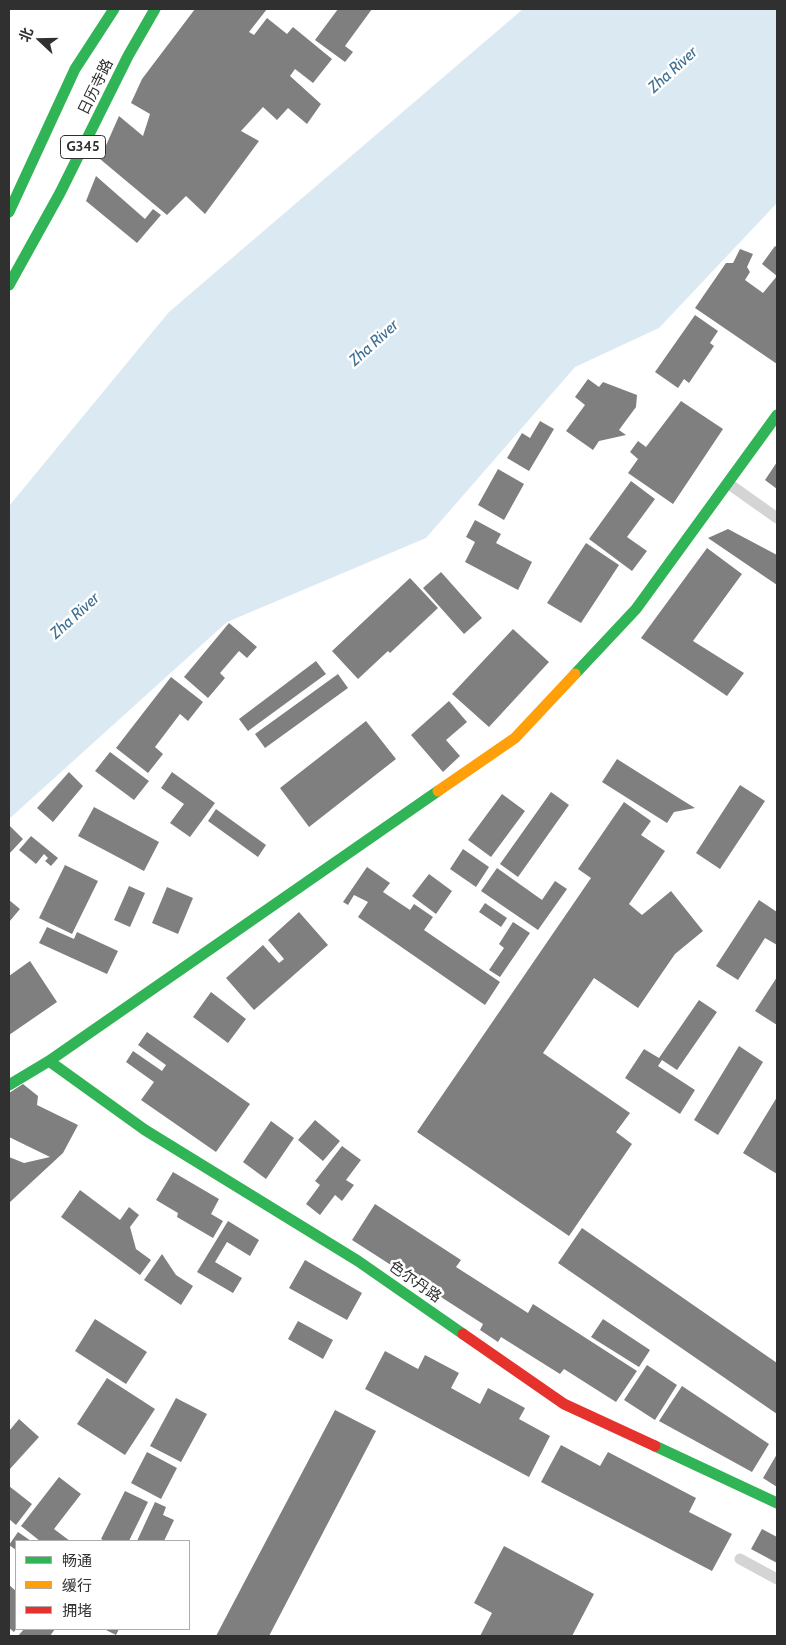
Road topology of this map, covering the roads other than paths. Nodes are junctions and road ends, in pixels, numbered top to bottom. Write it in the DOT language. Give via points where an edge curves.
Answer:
graph roads {
  1 [pos="114,9"];
  2 [pos="155,9"];
  3 [pos="9,212"];
  4 [pos="9,285"];
  5 [pos="777,415"];
  6 [pos="729,484"];
  7 [pos="777,518"];
  8 [pos="49,1060"];
  9 [pos="9,1085"];
  10 [pos="777,1503"];
  11 [pos="740,1559"];
  12 [pos="777,1579"];
  1 -- 3 [label="main road, 日历寺路 / G345" via="75,69"];
  2 -- 4 [label="main road, 日历寺路 / G345"];
  5 -- 6 [label="main road"];
  6 -- 7 [label="lane"];
  6 -- 8 [label="main road" via="636,609 515,738"];
  8 -- 9 [label="main road"];
  8 -- 10 [label="main road, 色尔丹路" via="144,1130 358,1261 564,1404"];
  11 -- 12 [label="lane"];
}
